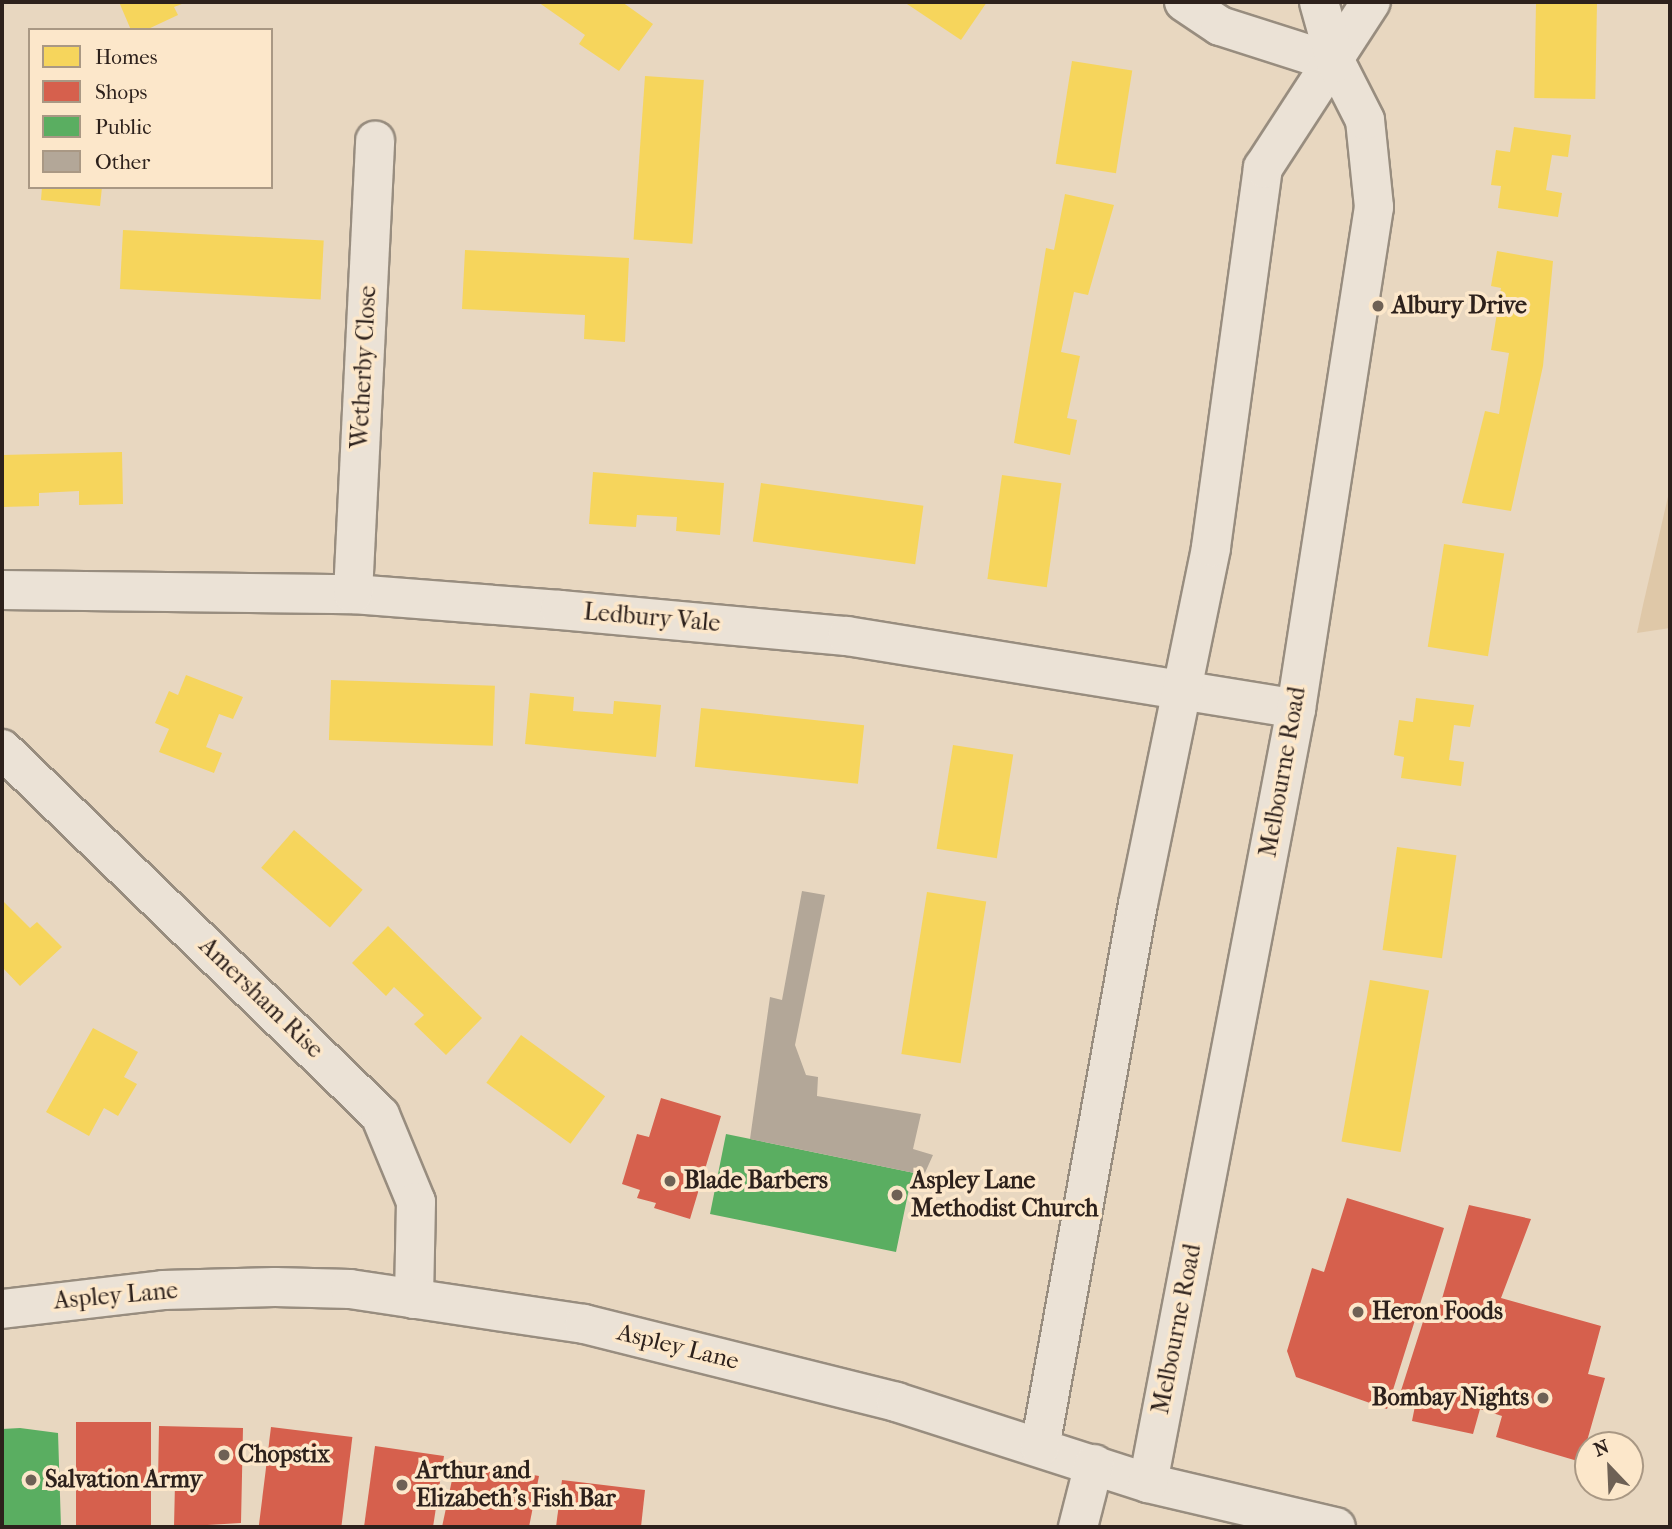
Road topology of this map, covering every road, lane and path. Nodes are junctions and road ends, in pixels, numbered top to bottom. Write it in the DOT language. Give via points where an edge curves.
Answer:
graph roads {
  1 [pos="1184,2"];
  2 [pos="1319,2"];
  3 [pos="1371,2"];
  4 [pos="1336,63"];
  5 [pos="375,141"];
  6 [pos="2,590"];
  7 [pos="353,594"];
  8 [pos="1180,689"];
  9 [pos="1296,709"];
  10 [pos="2,749"];
  11 [pos="414,1299"];
  12 [pos="2,1309"];
  13 [pos="1040,1447"];
  14 [pos="1094,1464"];
  15 [pos="1148,1483"];
  16 [pos="1078,1527"];
  17 [pos="1336,1527"];
  1 -- 4 [label="street" via="1220,26"];
  2 -- 4 [label="street, Melbourne Road"];
  3 -- 4 [label="street"];
  4 -- 8 [label="street" via="1263,168 1211,548"];
  4 -- 9 [label="street, Melbourne Road" via="1365,120 1374,207"];
  5 -- 7 [label="street, Wetherby Close"];
  6 -- 7 [label="street, Ledbury Vale"];
  7 -- 8 [label="street, Ledbury Vale" via="847,636"];
  8 -- 9 [label="street, Ledbury Vale"];
  8 -- 13 [label="street"];
  9 -- 15 [label="street, Melbourne Road"];
  10 -- 11 [label="street, Amersham Rise" via="380,1115 416,1202"];
  11 -- 12 [label="street, Aspley Lane" via="350,1289 175,1289"];
  11 -- 13 [label="street, Aspley Lane" via="621,1334 896,1402"];
  13 -- 14 [label="street, Aspley Lane"];
  14 -- 15 [label="street, Aspley Lane"];
  14 -- 16 [label="street"];
  15 -- 17 [label="street, Aspley Lane"];
}
